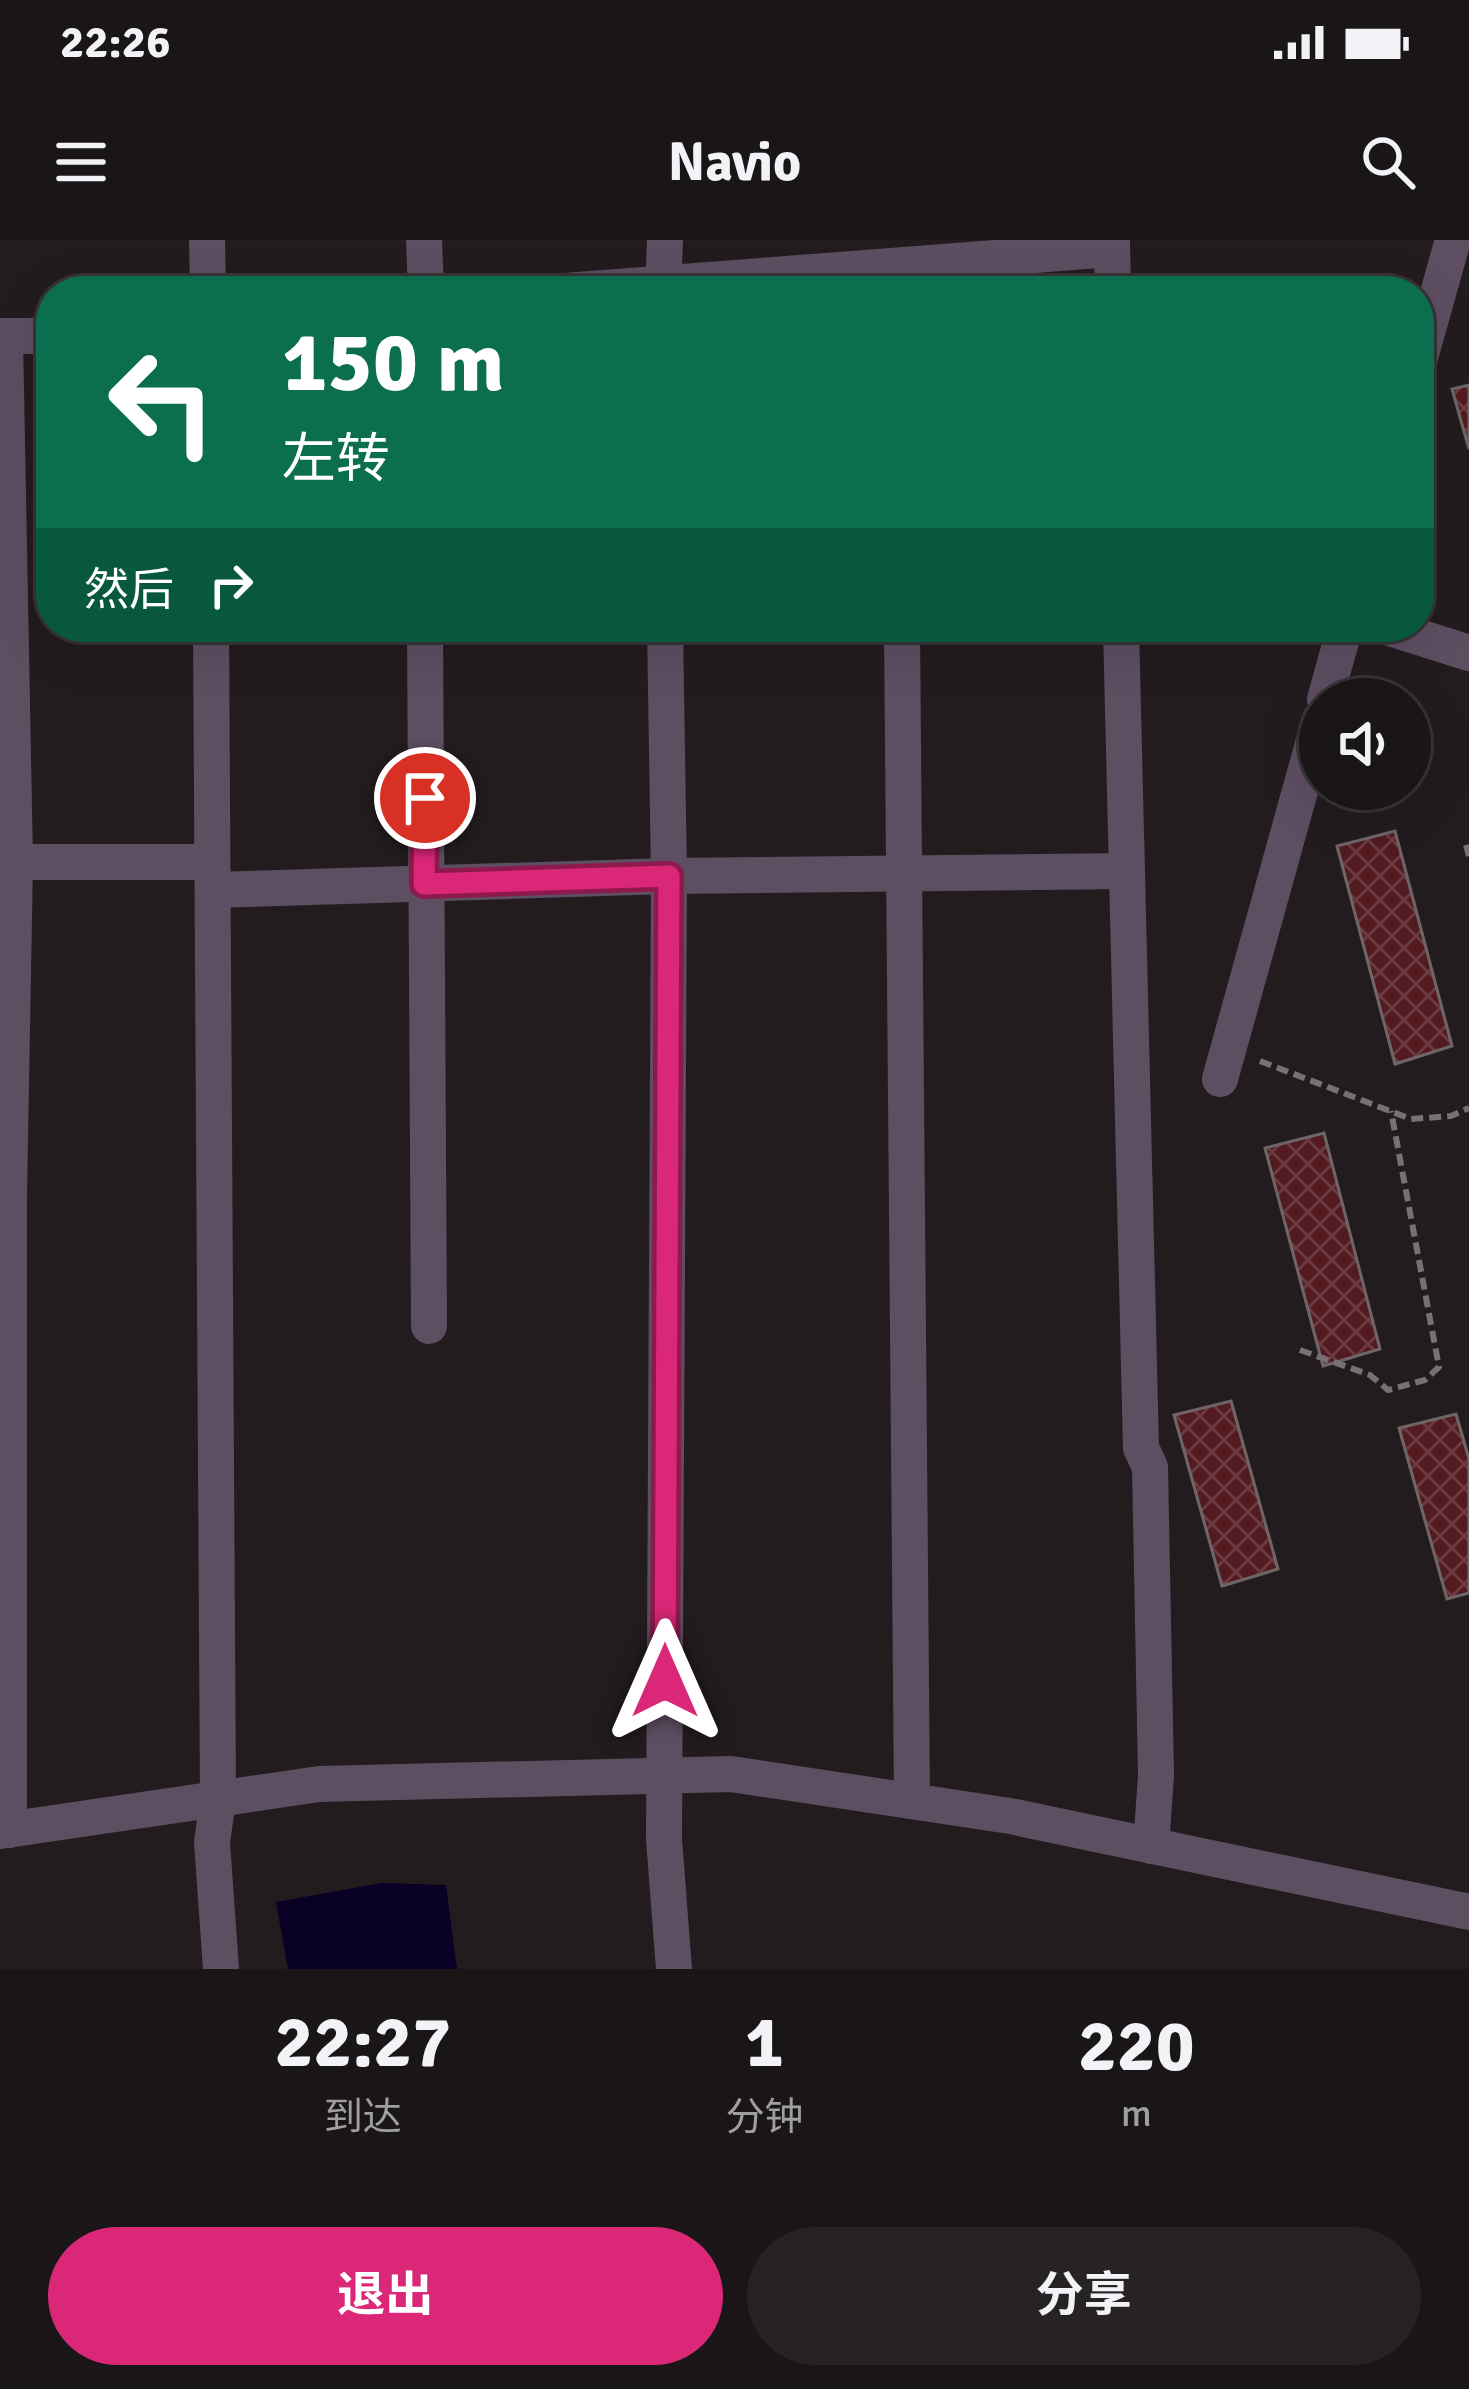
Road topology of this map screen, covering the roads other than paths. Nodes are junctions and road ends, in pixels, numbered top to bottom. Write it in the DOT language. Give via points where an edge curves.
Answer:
graph roads {
  1 [pos="207,240"];
  2 [pos="424,240"];
  3 [pos="665,240"];
  4 [pos="1453,240"];
  5 [pos="1112,244"];
  6 [pos="919,251"];
  7 [pos="208,276"];
  8 [pos="425,276"];
  9 [pos="664,276"];
  10 [pos="737,276"];
  11 [pos="1113,276"];
  12 [pos="1434,308"];
  13 [pos="2,336"];
  14 [pos="36,336"];
  15 [pos="211,642"];
  16 [pos="425,642"];
  17 [pos="665,642"];
  18 [pos="902,642"];
  19 [pos="1121,642"];
  20 [pos="1342,642"];
  21 [pos="1434,642"];
  22 [pos="1469,653"];
  23 [pos="1331,678"];
  24 [pos="1299,794"];
  25 [pos="7,862"];
  26 [pos="1127,871"];
  27 [pos="907,873"];
  28 [pos="213,876"];
  29 [pos="669,876"];
  30 [pos="424,884"];
  31 [pos="1224,1064"];
  32 [pos="429,1326"];
  33 [pos="664,1775"];
  34 [pos="218,1799"];
  35 [pos="913,1802"];
  36 [pos="4,1831"];
  37 [pos="1150,1846"];
  38 [pos="1469,1912"];
  39 [pos="221,1969"];
  40 [pos="674,1969"];
  1 -- 7 [label="street"];
  2 -- 8 [label="street"];
  3 -- 9 [label="street"];
  4 -- 12 [label="street"];
  5 -- 6 [label="street"];
  5 -- 11 [label="street"];
  6 -- 10 [label="street"];
  13 -- 14 [label="street"];
  13 -- 25 [label="street"];
  15 -- 28 [label="street"];
  16 -- 30 [label="street"];
  17 -- 29 [label="street"];
  18 -- 27 [label="street"];
  19 -- 26 [label="street"];
  20 -- 23 [label="street"];
  21 -- 22 [label="street"];
  24 -- 31 [label="street"];
  25 -- 28 [label="street"];
  25 -- 36 [label="street"];
  26 -- 27 [label="street"];
  26 -- 37 [label="street" via="1141,1448 1151,1491"];
  27 -- 29 [label="street"];
  27 -- 35 [label="street"];
  28 -- 30 [label="street"];
  28 -- 34 [label="street"];
  29 -- 30 [label="street"];
  29 -- 33 [label="street"];
  30 -- 32 [label="street"];
  33 -- 34 [label="street" via="319,1784"];
  33 -- 35 [label="street" via="731,1774"];
  33 -- 40 [label="street"];
  34 -- 36 [label="street"];
  34 -- 39 [label="street" via="212,1842"];
  35 -- 37 [label="street"];
  37 -- 38 [label="street"];
}
